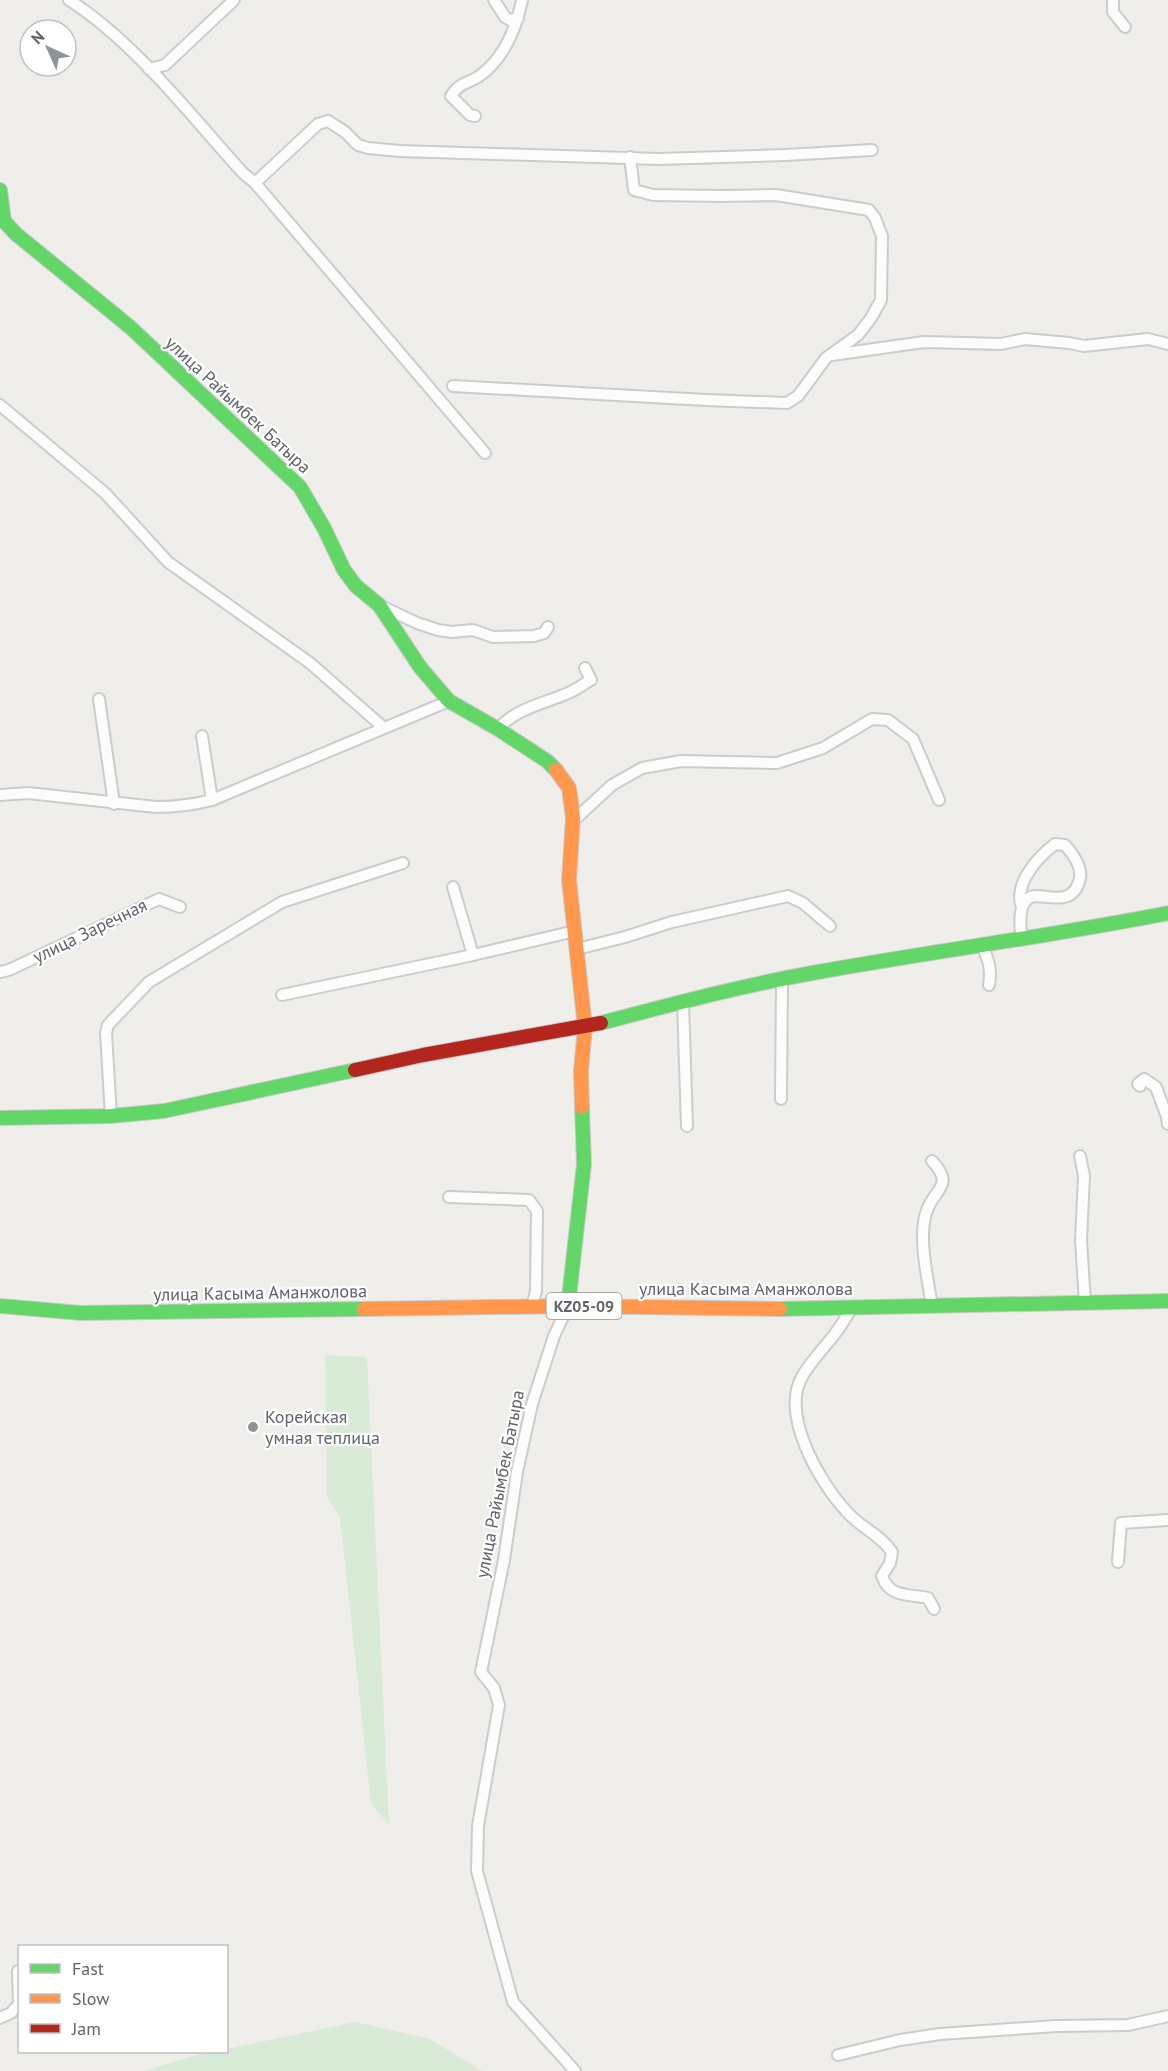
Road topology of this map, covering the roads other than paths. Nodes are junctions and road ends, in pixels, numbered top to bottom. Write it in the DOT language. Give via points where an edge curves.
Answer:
graph roads {
  1 [pos="69,0"];
  2 [pos="234,0"];
  3 [pos="494,0"];
  4 [pos="522,0"];
  5 [pos="1113,0"];
  6 [pos="518,18"];
  7 [pos="1125,27"];
  8 [pos="149,69"];
  9 [pos="475,116"];
  10 [pos="872,150"];
  11 [pos="630,157"];
  12 [pos="255,183"];
  13 [pos="0,190"];
  14 [pos="1168,344"];
  15 [pos="832,355"];
  16 [pos="453,386"];
  17 [pos="0,405"];
  18 [pos="484,453"];
  19 [pos="379,605"];
  20 [pos="548,627"];
  21 [pos="585,668"];
  22 [pos="99,699"];
  23 [pos="449,701"];
  24 [pos="384,728"];
  25 [pos="498,729"];
  26 [pos="202,736"];
  27 [pos="0,795"];
  28 [pos="212,800"];
  29 [pos="939,800"];
  30 [pos="114,804"];
  31 [pos="572,822"];
  32 [pos="403,863"];
  33 [pos="453,887"];
  34 [pos="180,907"];
  35 [pos="1022,907"];
  36 [pos="1168,913"];
  37 [pos="830,926"];
  38 [pos="575,931"];
  39 [pos="1021,938"];
  40 [pos="982,945"];
  41 [pos="577,949"];
  42 [pos="473,955"];
  43 [pos="0,972"];
  44 [pos="782,980"];
  45 [pos="989,985"];
  46 [pos="282,995"];
  47 [pos="683,1002"];
  48 [pos="585,1027"];
  49 [pos="1140,1086"];
  50 [pos="782,1099"];
  51 [pos="111,1116"];
  52 [pos="0,1118"];
  53 [pos="1168,1124"];
  54 [pos="687,1126"];
  55 [pos="1080,1156"];
  56 [pos="932,1161"];
  57 [pos="449,1197"];
  58 [pos="1168,1301"];
  59 [pos="1085,1303"];
  60 [pos="0,1306"];
  61 [pos="568,1306"];
  62 [pos="932,1306"];
  63 [pos="532,1307"];
  64 [pos="852,1308"];
  65 [pos="1168,1520"];
  66 [pos="1118,1562"];
  67 [pos="934,1609"];
  68 [pos="18,2005"];
  69 [pos="1168,2016"];
  70 [pos="0,2018"];
  71 [pos="838,2055"];
  72 [pos="575,2071"];
  1 -- 8 [label="street" via="92,15"];
  2 -- 8 [label="street" via="165,64"];
  3 -- 6 [label="street" via="505,17"];
  4 -- 6 [label="street"];
  5 -- 7 [label="street" via="1113,12"];
  6 -- 9 [label="street" via="501,54 479,76 457,87 452,96"];
  8 -- 12 [label="street"];
  10 -- 11 [label="street"];
  11 -- 12 [label="street" via="368,148 328,120 318,124"];
  11 -- 15 [label="street" via="634,190 653,195 776,195 868,210 882,236 881,300 858,335"];
  12 -- 18 [label="street"];
  13 -- 19 [label="street, улица Райымбек Батыра" via="4,221 16,234 130,327 300,487 344,570"];
  14 -- 15 [label="street" via="1148,339 1084,346 1025,339 1001,344 924,342"];
  15 -- 16 [label="street" via="826,357 798,396 787,403"];
  17 -- 24 [label="street" via="105,493 168,562 310,663"];
  19 -- 20 [label="street" via="417,623 452,632 473,630 493,637 534,636"];
  19 -- 23 [label="street, улица Райымбек Батыра" via="420,667"];
  21 -- 25 [label="street" via="591,680 522,711"];
  22 -- 30 [label="street"];
  23 -- 24 [label="street"];
  23 -- 25 [label="street, улица Райымбек Батыра"];
  24 -- 28 [label="street"];
  25 -- 31 [label="street, улица Райымбек Батыра" via="547,761 561,775 569,788"];
  26 -- 28 [label="street"];
  27 -- 30 [label="street" via="28,793"];
  28 -- 30 [label="street" via="177,807"];
  29 -- 31 [label="street" via="913,739 888,720 872,719 823,748 777,763 681,761 642,768 612,785"];
  31 -- 38 [label="street, улица Райымбек Батыра" via="569,880"];
  32 -- 51 [label="street" via="282,902 149,982 108,1025"];
  33 -- 42 [label="street"];
  34 -- 43 [label="street, улица Заречная" via="159,898"];
  35 -- 35 [label="street" via="1033,896 1065,897 1078,886 1081,873 1065,845 1055,844 1029,870 1019,901"];
  35 -- 39 [label="street"];
  36 -- 39 [label="street"];
  37 -- 41 [label="street" via="803,903 788,896 672,922"];
  38 -- 41 [label="street, улица Райымбек Батыра"];
  38 -- 42 [label="street"];
  39 -- 40 [label="street"];
  40 -- 44 [label="street"];
  40 -- 45 [label="street" via="990,964"];
  41 -- 48 [label="street, улица Райымбек Батыра"];
  42 -- 46 [label="street"];
  44 -- 47 [label="street"];
  44 -- 50 [label="street"];
  47 -- 48 [label="street"];
  47 -- 54 [label="street"];
  48 -- 51 [label="street" via="423,1054 164,1111"];
  48 -- 61 [label="street, улица Райымбек Батыра" via="580,1071 584,1164"];
  49 -- 53 [label="street" via="1144,1079 1156,1087"];
  51 -- 52 [label="street"];
  55 -- 59 [label="street" via="1084,1176 1081,1240"];
  56 -- 62 [label="street" via="941,1171 943,1182 926,1213 923,1238"];
  57 -- 63 [label="street" via="529,1200 537,1211 536,1291"];
  58 -- 59 [label="street, улица Касыма Аманжолова / KZ05-09"];
  59 -- 62 [label="street, улица Касыма Аманжолова / KZ05-09"];
  60 -- 63 [label="street, улица Касыма Аманжолова / KZ05-09" via="81,1313"];
  61 -- 63 [label="street, улица Касыма Аманжолова / KZ05-09"];
  61 -- 64 [label="street, улица Касыма Аманжолова / KZ05-09"];
  61 -- 72 [label="street, улица Райымбек Батыра" via="532,1404 481,1672 494,1688 499,1705 478,1826 477,1871 513,2002"];
  62 -- 64 [label="street, улица Касыма Аманжолова / KZ05-09"];
  64 -- 67 [label="street" via="802,1376 796,1391 802,1438 821,1476 849,1515 877,1535 892,1552 883,1581 897,1594 928,1598"];
  65 -- 66 [label="street" via="1121,1523"];
  68 -- 70 [label="street"];
  69 -- 71 [label="street" via="1128,2025 1056,2025 940,2034"];
}
